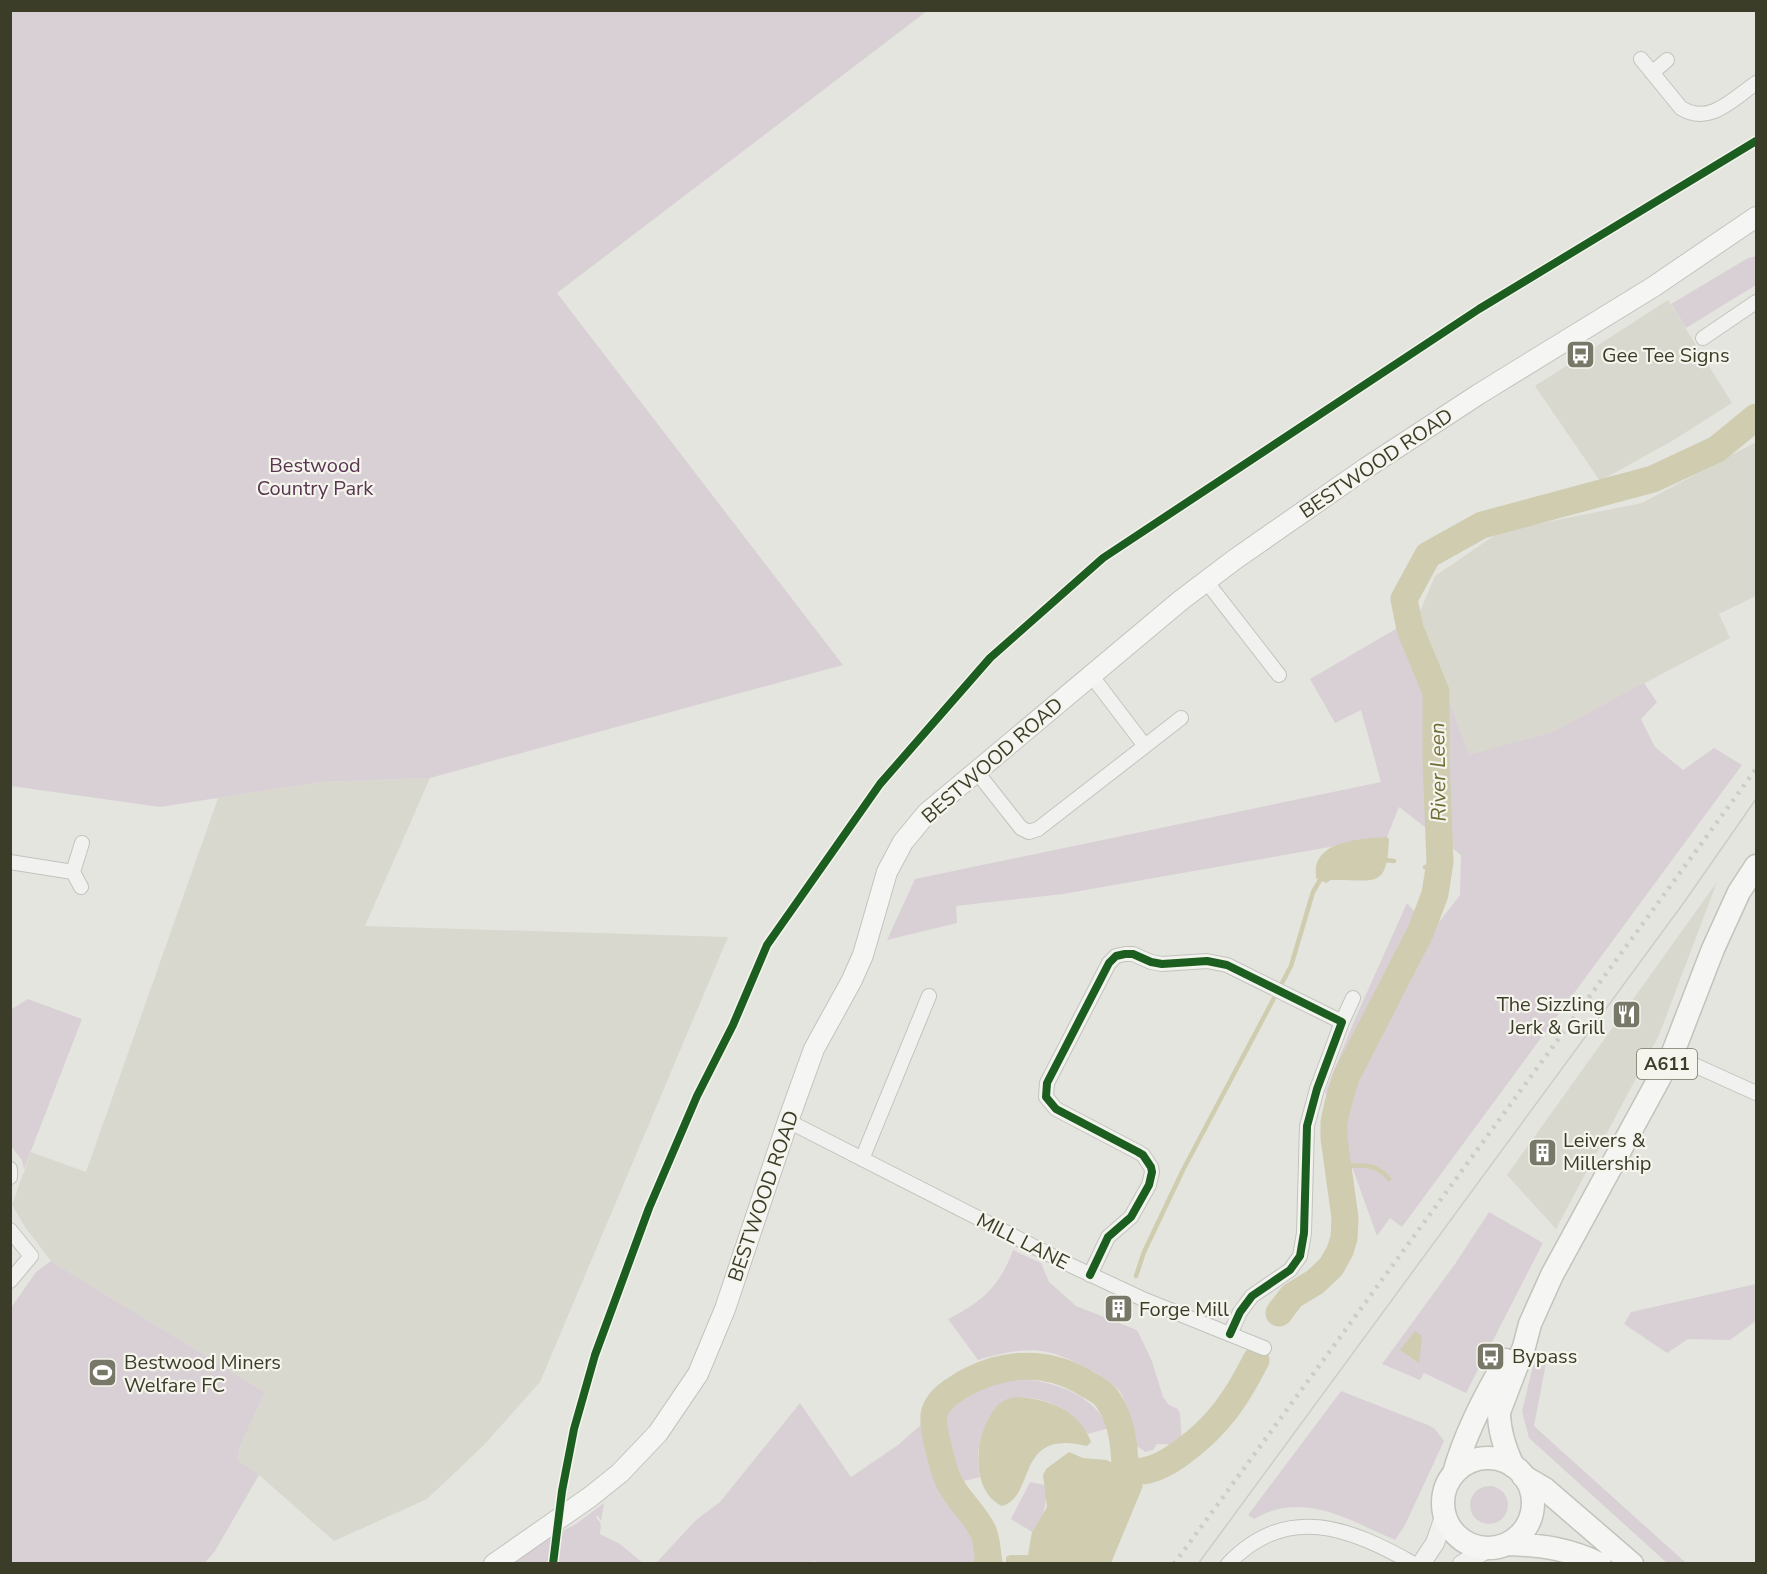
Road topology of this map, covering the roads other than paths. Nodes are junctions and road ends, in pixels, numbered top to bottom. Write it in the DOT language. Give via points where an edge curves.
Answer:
graph roads {
  1 [pos="1641,59"];
  2 [pos="1668,60"];
  3 [pos="1652,73"];
  4 [pos="1756,83"];
  5 [pos="1752,223"];
  6 [pos="1756,302"];
  7 [pos="1709,330"];
  8 [pos="1206,581"];
  9 [pos="1091,675"];
  10 [pos="1279,675"];
  11 [pos="1181,718"];
  12 [pos="1145,746"];
  13 [pos="976,771"];
  14 [pos="82,843"];
  15 [pos="10,862"];
  16 [pos="1756,866"];
  17 [pos="73,872"];
  18 [pos="81,887"];
  19 [pos="930,996"];
  20 [pos="1353,998"];
  21 [pos="1342,1022"];
  22 [pos="1672,1055"];
  23 [pos="1756,1093"];
  24 [pos="788,1121"];
  25 [pos="862,1159"];
  26 [pos="10,1169"];
  27 [pos="10,1177"];
  28 [pos="10,1230"];
  29 [pos="1090,1275"];
  30 [pos="10,1281"];
  31 [pos="1530,1324"];
  32 [pos="1230,1334"];
  33 [pos="1264,1348"];
  34 [pos="1518,1471"];
  35 [pos="1454,1473"];
  36 [pos="1444,1517"];
  37 [pos="1498,1546"];
  38 [pos="494,1563"];
  39 [pos="1228,1563"];
  40 [pos="1414,1563"];
  41 [pos="1421,1563"];
  42 [pos="1462,1563"];
  43 [pos="1600,1563"];
  44 [pos="1632,1563"];
  1 -- 3 [label="street"];
  2 -- 3 [label="street"];
  3 -- 4 [label="street" via="1681,108 1701,116"];
  5 -- 8 [label="main road, BESTWOOD ROAD" via="1479,394"];
  6 -- 7 [label="street"];
  8 -- 9 [label="main road, BESTWOOD ROAD"];
  8 -- 10 [label="street"];
  9 -- 12 [label="street"];
  9 -- 13 [label="main road, BESTWOOD ROAD"];
  11 -- 12 [label="street"];
  12 -- 13 [label="street" via="1029,832 1021,828"];
  13 -- 24 [label="main road, BESTWOOD ROAD" via="927,813 893,859 863,955 814,1049"];
  14 -- 17 [label="street"];
  15 -- 17 [label="street"];
  16 -- 22 [label="main road, A611" via="1738,892"];
  17 -- 18 [label="street"];
  19 -- 25 [label="street"];
  20 -- 21 [label="street"];
  21 -- 29 [label="street" via="1227,965 1207,961 1162,964 1133,954 1116,956 1109,963 1045,1090 1056,1109 1143,1155 1151,1167 1151,1178 1135,1211 1108,1237"];
  21 -- 32 [label="street" via="1307,1126 1305,1233 1300,1256 1290,1270 1252,1296"];
  22 -- 23 [label="street"];
  22 -- 31 [label="main road, A611" via="1552,1275"];
  24 -- 25 [label="street, MILL LANE"];
  24 -- 38 [label="main road, BESTWOOD ROAD" via="715,1336 681,1401 658,1433 620,1473"];
  25 -- 29 [label="street, MILL LANE"];
  26 -- 27 [label="street"];
  28 -- 30 [label="street" via="31,1256"];
  29 -- 32 [label="street, MILL LANE"];
  31 -- 34 [label="main road, A611" via="1499,1412 1505,1448"];
  31 -- 35 [label="main road, A611" via="1493,1381"];
  32 -- 33 [label="street, MILL LANE"];
  34 -- 35 [label="main road" via="1487,1458 1469,1462"];
  34 -- 37 [label="main road, A611" via="1531,1490 1530,1521 1521,1534"];
  34 -- 44 [label="main road"];
  35 -- 36 [label="main road, A611" via="1442,1502"];
  36 -- 37 [label="main road" via="1454,1533 1469,1545"];
  36 -- 41 [label="street" via="1435,1543"];
  37 -- 42 [label="street"];
  37 -- 43 [label="main road" via="1539,1546"];
  39 -- 40 [label="street" via="1268,1535 1294,1527 1316,1526 1342,1531"];
}
